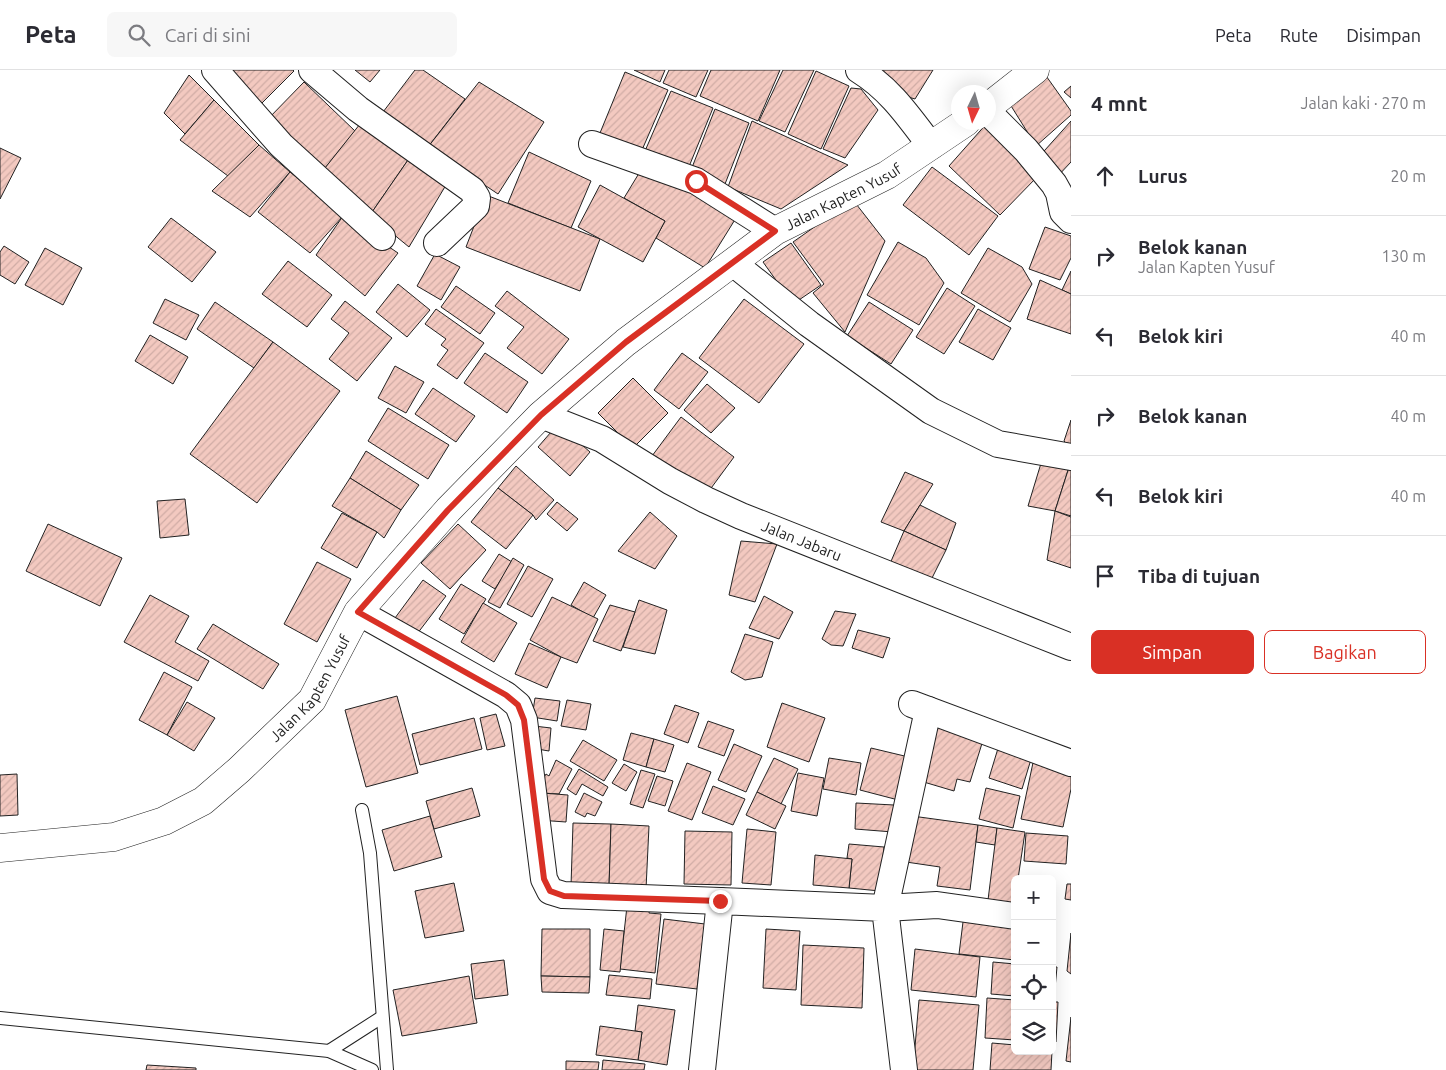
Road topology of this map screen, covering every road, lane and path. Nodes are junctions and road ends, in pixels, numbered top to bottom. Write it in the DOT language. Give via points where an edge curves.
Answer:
graph roads {
  1 [pos="215,70"];
  2 [pos="312,70"];
  3 [pos="859,70"];
  4 [pos="1035,70"];
  5 [pos="996,101"];
  6 [pos="996,120"];
  7 [pos="954,130"];
  8 [pos="592,144"];
  9 [pos="931,146"];
  10 [pos="1071,220"];
  11 [pos="775,231"];
  12 [pos="382,237"];
  13 [pos="437,243"];
  14 [pos="732,263"];
  15 [pos="541,415"];
  16 [pos="1071,458"];
  17 [pos="358,612"];
  18 [pos="1071,647"];
  19 [pos="1071,763"];
  20 [pos="362,810"];
  21 [pos="0,848"];
  22 [pos="720,901"];
  23 [pos="885,908"];
  24 [pos="1011,915"];
  25 [pos="382,1016"];
  26 [pos="0,1018"];
  27 [pos="329,1051"];
  28 [pos="372,1070"];
  29 [pos="387,1070"];
  30 [pos="702,1070"];
  31 [pos="904,1070"];
  1 -- 12 [label="street" via="281,145"];
  2 -- 13 [label="street" via="358,109 472,190 477,198 476,206"];
  3 -- 9 [label="street" via="890,94"];
  4 -- 5 [label="main road"];
  6 -- 10 [label="street" via="1054,184 1063,212"];
  7 -- 9 [label="main road, Jalan Kapten Yusuf"];
  8 -- 11 [label="street" via="696,181"];
  9 -- 11 [label="main road, Jalan Kapten Yusuf" via="887,175"];
  11 -- 14 [label="main road, Jalan Kapten Yusuf"];
  14 -- 15 [label="main road, Jalan Kapten Yusuf" via="626,342"];
  14 -- 16 [label="street" via="809,324 931,411 998,444"];
  15 -- 17 [label="main road, Jalan Kapten Yusuf" via="448,510"];
  15 -- 18 [label="street, Jalan Jabaru" via="602,440 706,500 741,516"];
  17 -- 21 [label="main road, Jalan Kapten Yusuf" via="312,700 204,801 164,822 114,837"];
  17 -- 22 [label="street" via="506,695 518,705 524,720 544,879 550,891 564,896"];
  19 -- 23 [label="street" via="919,707"];
  20 -- 25 [label="lane" via="370,853"];
  22 -- 23 [label="street"];
  22 -- 30 [label="street"];
  23 -- 24 [label="street" via="937,905"];
  23 -- 31 [label="street"];
  25 -- 27 [label="lane"];
  25 -- 29 [label="lane"];
  26 -- 27 [label="lane"];
  27 -- 28 [label="lane"];
}
